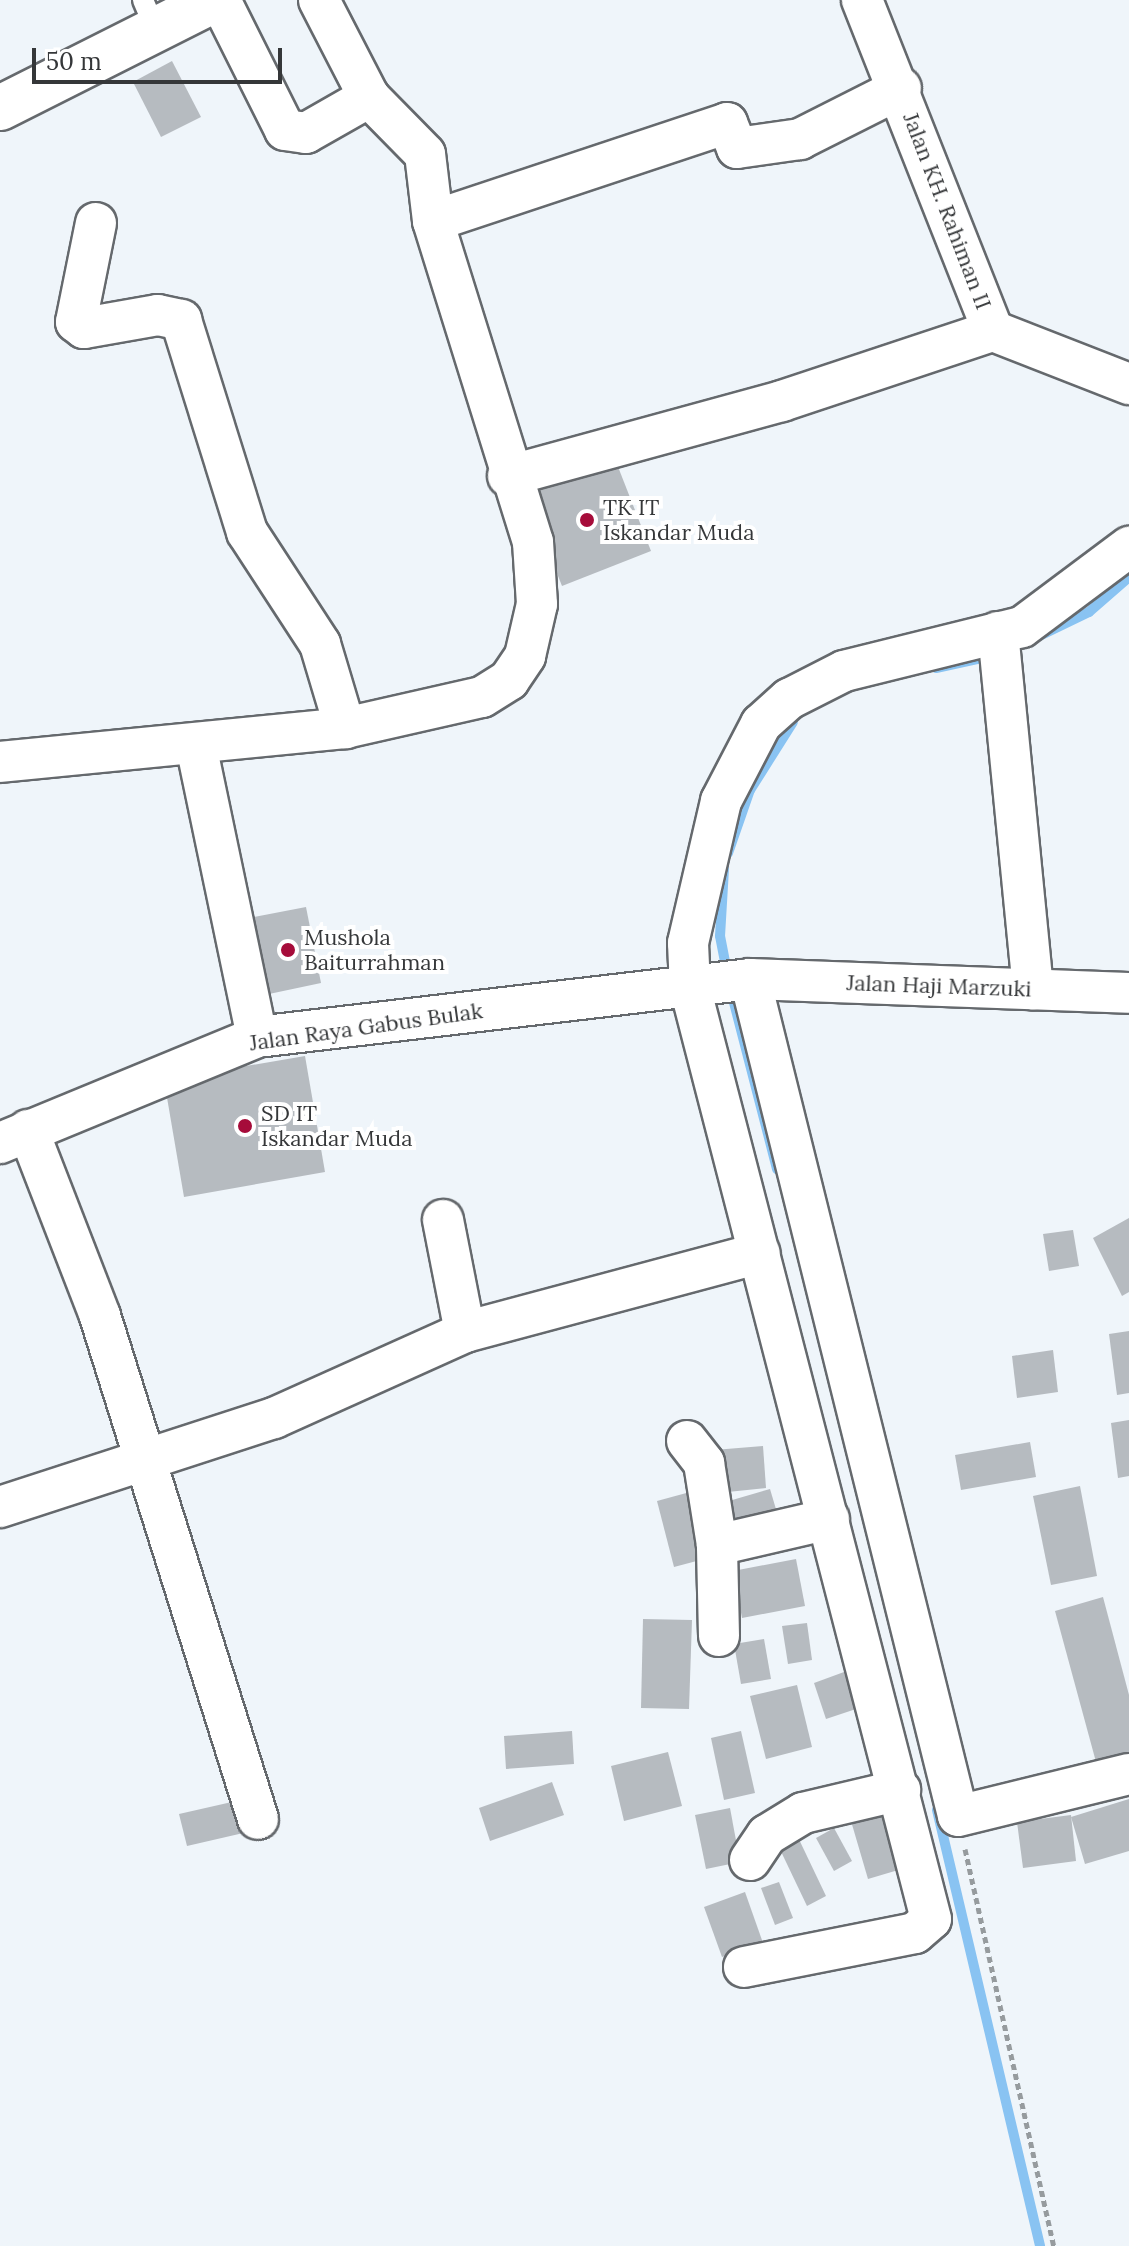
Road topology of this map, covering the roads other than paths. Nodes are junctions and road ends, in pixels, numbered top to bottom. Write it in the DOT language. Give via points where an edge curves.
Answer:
graph roads {
  1 [pos="218,0"];
  2 [pos="319,0"];
  3 [pos="862,0"];
  4 [pos="149,14"];
  5 [pos="901,88"];
  6 [pos="369,97"];
  7 [pos="0,108"];
  8 [pos="433,221"];
  9 [pos="96,223"];
  10 [pos="993,331"];
  11 [pos="1129,384"];
  12 [pos="508,476"];
  13 [pos="1129,547"];
  14 [pos="998,632"];
  15 [pos="345,728"];
  16 [pos="196,745"];
  17 [pos="0,762"];
  18 [pos="750,979"];
  19 [pos="690,987"];
  20 [pos="1033,989"];
  21 [pos="1129,993"];
  22 [pos="257,1037"];
  23 [pos="14,1136"];
  24 [pos="443,1220"];
  25 [pos="760,1253"];
  26 [pos="465,1332"];
  27 [pos="687,1441"];
  28 [pos="145,1458"];
  29 [pos="0,1507"];
  30 [pos="829,1519"];
  31 [pos="717,1545"];
  32 [pos="719,1636"];
  33 [pos="1129,1774"];
  34 [pos="900,1790"];
  35 [pos="258,1819"];
  36 [pos="750,1860"];
  37 [pos="744,1967"];
  1 -- 4 [label="street"];
  1 -- 6 [label="street" via="285,130 306,133"];
  2 -- 6 [label="street"];
  3 -- 5 [label="street, Jalan KH. Rahiman II"];
  4 -- 7 [label="street"];
  5 -- 8 [label="street" via="800,139 737,148 727,123"];
  5 -- 10 [label="street, Jalan KH. Rahiman II"];
  6 -- 8 [label="street" via="425,154"];
  8 -- 12 [label="street"];
  9 -- 15 [label="street" via="76,322 84,328 158,315 181,320 247,532 320,644"];
  10 -- 11 [label="street, Jalan KH. Rahiman II"];
  10 -- 12 [label="street" via="782,401"];
  12 -- 15 [label="street" via="533,542 537,604 525,656 509,680 482,697"];
  13 -- 14 [label="street" via="1022,627"];
  14 -- 19 [label="street" via="844,671 789,699 761,724 714,826 688,943"];
  14 -- 20 [label="street"];
  15 -- 16 [label="street"];
  16 -- 17 [label="street"];
  16 -- 22 [label="street"];
  18 -- 19 [label="street, Jalan Raya Gabus Bulak"];
  18 -- 20 [label="street, Jalan Haji Marzuki"];
  18 -- 33 [label="street" via="958,1816"];
  19 -- 22 [label="street, Jalan Raya Gabus Bulak"];
  19 -- 25 [label="street"];
  20 -- 21 [label="street, Jalan Haji Marzuki"];
  22 -- 23 [label="street, Jalan Raya Gabus Bulak"];
  23 -- 28 [label="street" via="100,1316"];
  24 -- 26 [label="street"];
  25 -- 26 [label="street"];
  25 -- 30 [label="street"];
  26 -- 28 [label="street" via="274,1418"];
  27 -- 31 [label="street" via="704,1463"];
  28 -- 29 [label="street"];
  28 -- 35 [label="street"];
  30 -- 31 [label="street"];
  30 -- 34 [label="street"];
  31 -- 32 [label="street"];
  34 -- 36 [label="street" via="803,1813 767,1835"];
  34 -- 37 [label="street" via="930,1900 928,1924 915,1933"];
}
